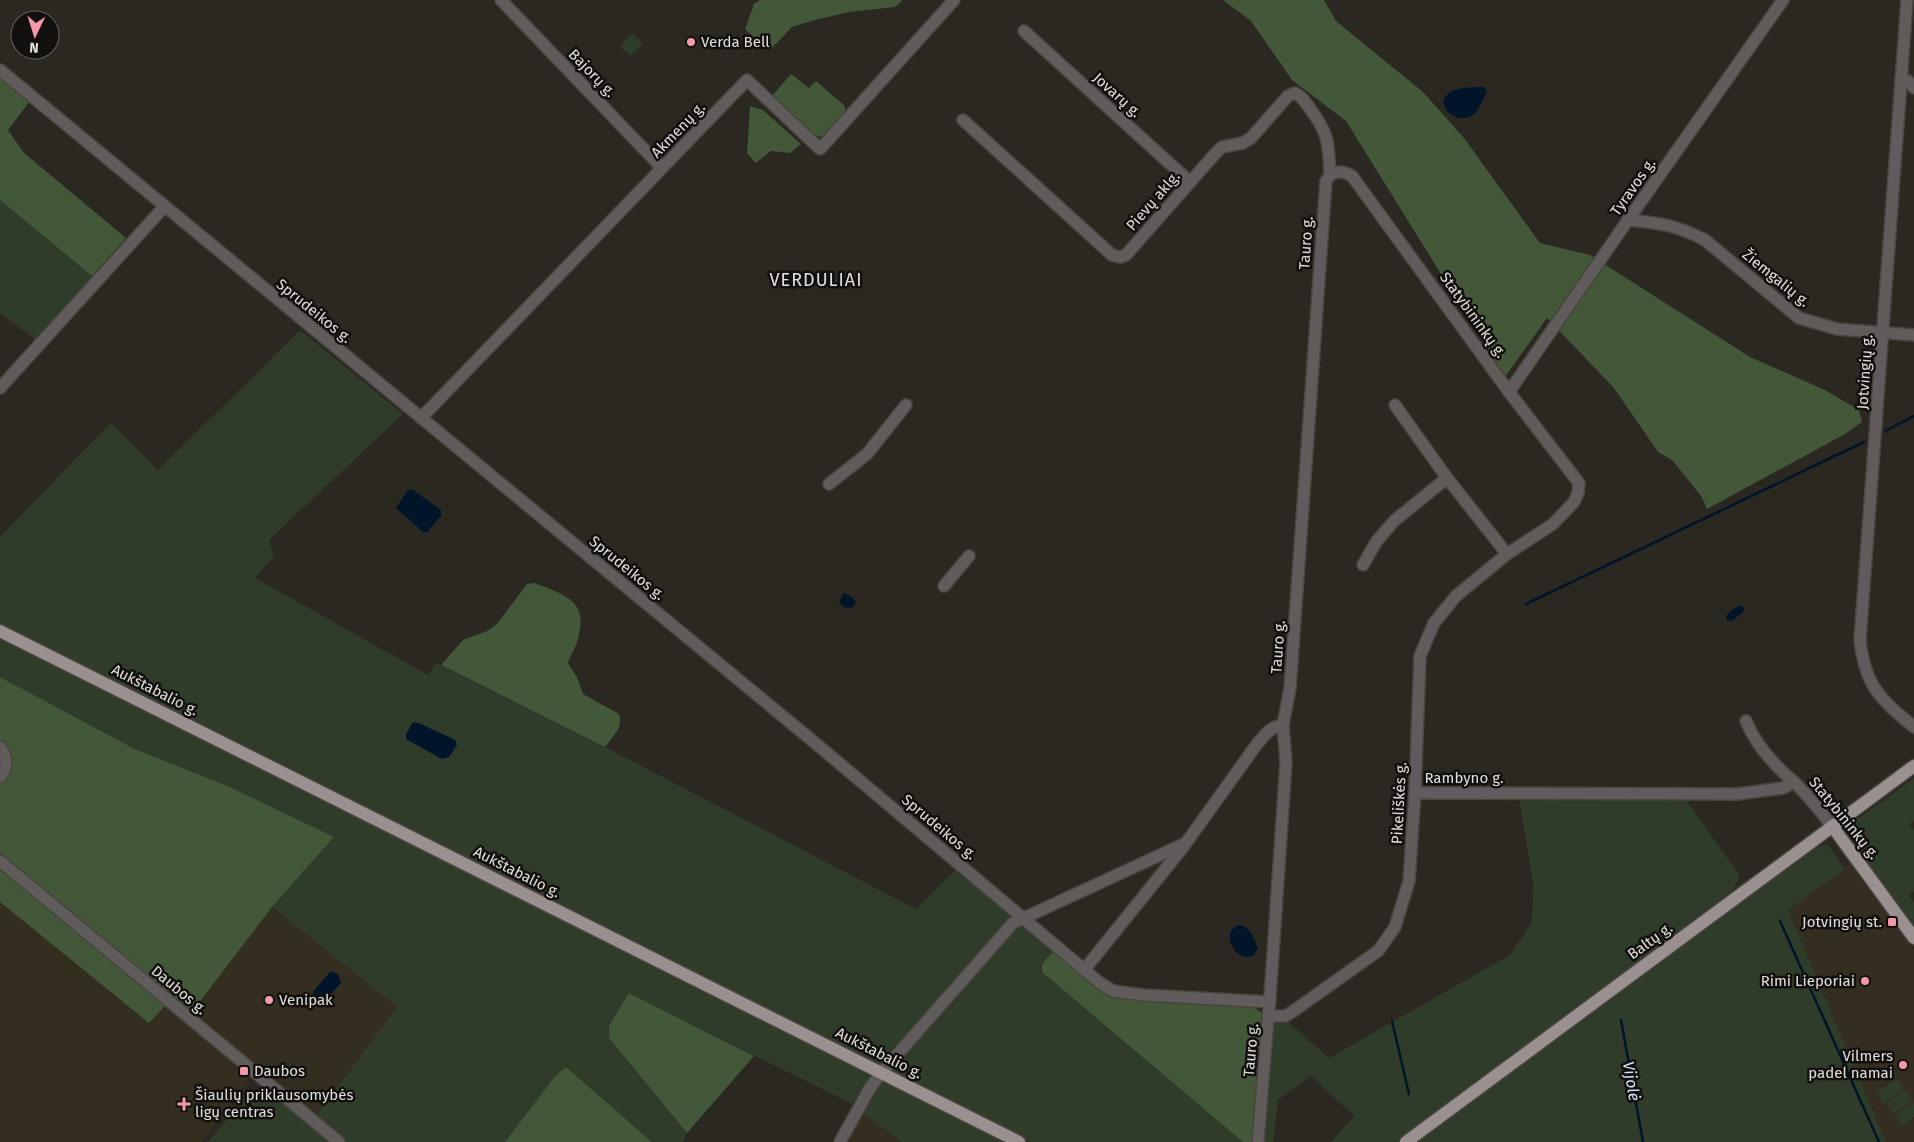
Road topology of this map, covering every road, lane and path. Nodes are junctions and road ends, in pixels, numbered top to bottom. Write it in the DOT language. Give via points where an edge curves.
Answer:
graph roads {
  1 [pos="500,0"];
  2 [pos="954,0"];
  3 [pos="1783,0"];
  4 [pos="1907,0"];
  5 [pos="1024,31"];
  6 [pos="0,70"];
  7 [pos="1901,79"];
  8 [pos="1914,88"];
  9 [pos="963,120"];
  10 [pos="662,168"];
  11 [pos="1334,173"];
  12 [pos="1190,182"];
  13 [pos="164,206"];
  14 [pos="1628,220"];
  15 [pos="1883,332"];
  16 [pos="1914,334"];
  17 [pos="0,388"];
  18 [pos="1509,392"];
  19 [pos="906,405"];
  20 [pos="1396,405"];
  21 [pos="420,418"];
  22 [pos="1447,478"];
  23 [pos="1579,483"];
  24 [pos="830,484"];
  25 [pos="1507,554"];
  26 [pos="969,556"];
  27 [pos="1363,565"];
  28 [pos="944,586"];
  29 [pos="0,631"];
  30 [pos="1746,721"];
  31 [pos="1283,725"];
  32 [pos="1914,727"];
  33 [pos="0,747"];
  34 [pos="1914,766"];
  35 [pos="0,777"];
  36 [pos="1794,782"];
  37 [pos="1415,792"];
  38 [pos="1832,826"];
  39 [pos="1186,843"];
  40 [pos="0,861"];
  41 [pos="1023,918"];
  42 [pos="1914,938"];
  43 [pos="1084,970"];
  44 [pos="1270,1002"];
  45 [pos="1269,1016"];
  46 [pos="881,1073"];
  47 [pos="1259,1136"];
  48 [pos="339,1142"];
  49 [pos="840,1142"];
  50 [pos="1019,1142"];
  51 [pos="1406,1142"];
  1 -- 10 [label="street, Bajorų g."];
  2 -- 10 [label="street, Akmenų g." via="820,149 747,80"];
  3 -- 14 [label="street, Tyravos g."];
  4 -- 7 [label="street, Jotvingių g."];
  5 -- 12 [label="street, Jovarų g."];
  6 -- 13 [label="street, Sprudeikos g."];
  7 -- 8 [label="street"];
  7 -- 15 [label="street, Jotvingių g."];
  9 -- 12 [label="street, Pievų aklg." via="1112,254 1126,255"];
  10 -- 21 [label="street, Akmenų g."];
  11 -- 12 [label="street, Pievų aklg." via="1324,128 1301,96 1295,93 1288,96 1250,138 1243,143 1222,147"];
  11 -- 18 [label="street, Statybininkų g." via="1352,176"];
  11 -- 31 [label="street, Tauro g." via="1326,181 1325,190 1290,688"];
  13 -- 17 [label="street"];
  13 -- 21 [label="street, Sprudeikos g."];
  14 -- 15 [label="street, Žiemgalių g." via="1664,223 1705,240 1799,318 1838,329"];
  14 -- 18 [label="street, Tyravos g."];
  15 -- 16 [label="street, Žiemgalių g."];
  15 -- 32 [label="street, Jotvingių g." via="1860,640 1862,660 1875,690 1887,705"];
  18 -- 23 [label="street, Statybininkų g."];
  19 -- 24 [label="street" via="867,454"];
  20 -- 22 [label="street"];
  21 -- 41 [label="street, Sprudeikos g."];
  22 -- 25 [label="street"];
  22 -- 27 [label="street" via="1394,521 1376,542"];
  23 -- 25 [label="street, Pikeliškės g." via="1574,502 1552,524"];
  25 -- 37 [label="street, Pikeliškės g." via="1456,596 1434,623 1420,656"];
  26 -- 28 [label="street"];
  29 -- 46 [label="main road, Aukštabalio g."];
  30 -- 36 [label="street, Statybininkų g." via="1773,764"];
  31 -- 39 [label="street" via="1276,726 1257,744"];
  31 -- 44 [label="street, Tauro g." via="1286,762"];
  33 -- 35 [label="street" via="7,761"];
  34 -- 38 [label="main road, Baltų g."];
  36 -- 37 [label="street, Rambyno g." via="1783,788 1737,794"];
  36 -- 38 [label="street, Statybininkų g."];
  37 -- 45 [label="street, Pikeliškės g." via="1409,881 1395,927 1378,950 1292,1012 1285,1016"];
  38 -- 42 [label="main road, Statybininkų g."];
  38 -- 51 [label="main road, Baltų g."];
  39 -- 41 [label="street"];
  39 -- 43 [label="street"];
  40 -- 48 [label="street, Daubos g."];
  41 -- 43 [label="street, Sprudeikos g."];
  41 -- 46 [label="street" via="1013,923"];
  43 -- 44 [label="street, Sprudeikos g." via="1113,991"];
  44 -- 45 [label="street, Tauro g."];
  45 -- 47 [label="street, Tauro g."];
  46 -- 49 [label="street"];
  46 -- 50 [label="main road, Aukštabalio g."];
}
